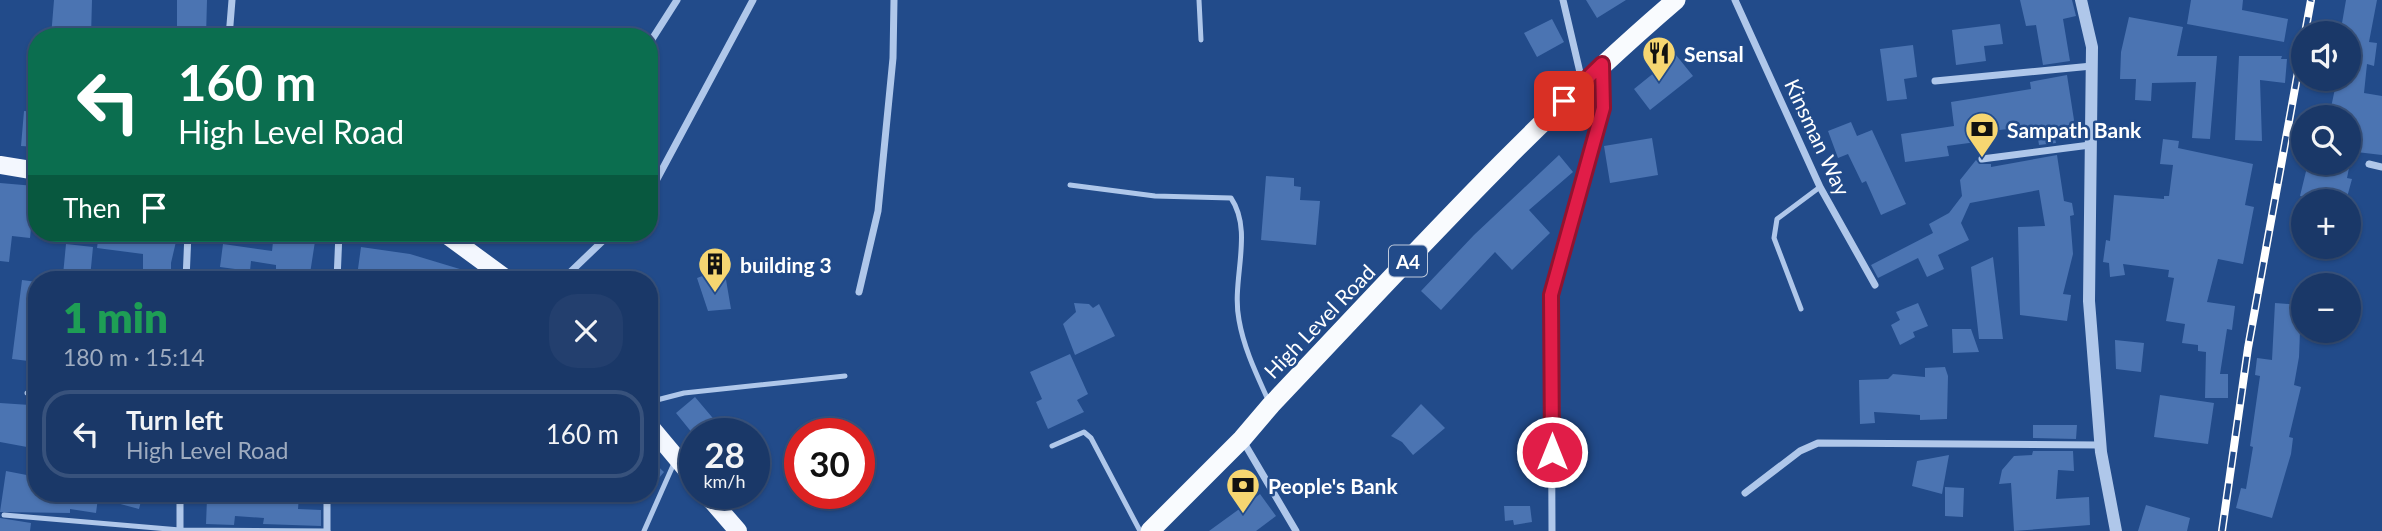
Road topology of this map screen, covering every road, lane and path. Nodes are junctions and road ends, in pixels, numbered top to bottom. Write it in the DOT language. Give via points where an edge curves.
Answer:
graph roads {
  1 [pos="232,0"];
  2 [pos="677,0"];
  3 [pos="753,0"];
  4 [pos="894,0"];
  5 [pos="1199,0"];
  6 [pos="1563,0"];
  7 [pos="1676,0"];
  8 [pos="1735,0"];
  9 [pos="2081,0"];
  10 [pos="230,28"];
  11 [pos="658,30"];
  12 [pos="1201,40"];
  13 [pos="1602,64"];
  14 [pos="2092,66"];
  15 [pos="1935,81"];
  16 [pos="1582,82"];
  17 [pos="2090,145"];
  18 [pos="1982,159"];
  19 [pos="2369,164"];
  20 [pos="0,165"];
  21 [pos="2382,167"];
  22 [pos="28,170"];
  23 [pos="658,177"];
  24 [pos="1070,185"];
  25 [pos="1820,187"];
  26 [pos="188,242"];
  27 [pos="339,242"];
  28 [pos="456,242"];
  29 [pos="602,242"];
  30 [pos="186,271"];
  31 [pos="337,271"];
  32 [pos="496,271"];
  33 [pos="571,271"];
  34 [pos="1875,285"];
  35 [pos="859,292"];
  36 [pos="1801,309"];
  37 [pos="845,376"];
  38 [pos="658,400"];
  39 [pos="1271,405"];
  40 [pos="658,436"];
  41 [pos="1241,439"];
  42 [pos="2100,445"];
  43 [pos="1052,446"];
  44 [pos="676,458"];
  45 [pos="679,461"];
  46 [pos="1745,494"];
  47 [pos="658,499"];
  48 [pos="180,502"];
  49 [pos="327,502"];
  50 [pos="657,502"];
  51 [pos="719,509"];
  52 [pos="4,515"];
  53 [pos="180,530"];
  54 [pos="327,531"];
  55 [pos="644,531"];
  56 [pos="738,531"];
  57 [pos="1140,531"];
  58 [pos="1150,531"];
  59 [pos="1296,531"];
  60 [pos="1552,531"];
  61 [pos="2116,531"];
  1 -- 10 [label="street"];
  2 -- 11 [label="street"];
  3 -- 23 [label="street"];
  4 -- 35 [label="street" via="894,48 878,211"];
  5 -- 12 [label="lane"];
  6 -- 16 [label="street"];
  7 -- 13 [label="highway, High Level Road / A4"];
  8 -- 25 [label="street, Kinsman Way"];
  9 -- 14 [label="street"];
  13 -- 16 [label="highway, High Level Road / A4"];
  13 -- 60 [label="street" via="1603,108 1551,295"];
  14 -- 15 [label="street"];
  14 -- 17 [label="street"];
  16 -- 39 [label="highway, High Level Road / A4"];
  17 -- 18 [label="street"];
  17 -- 42 [label="street" via="2089,301"];
  19 -- 21 [label="street"];
  20 -- 22 [label="main road"];
  24 -- 39 [label="lane" via="1155,196 1231,198 1242,222 1238,318 1245,347"];
  25 -- 34 [label="street, Kinsman Way"];
  25 -- 36 [label="lane" via="1777,219 1774,238"];
  26 -- 30 [label="street"];
  27 -- 31 [label="street"];
  28 -- 32 [label="main road"];
  29 -- 33 [label="street"];
  37 -- 38 [label="lane"];
  39 -- 41 [label="highway, High Level Road / A4"];
  40 -- 44 [label="main road"];
  41 -- 58 [label="highway, High Level Road / A4"];
  41 -- 59 [label="street"];
  42 -- 46 [label="street" via="1818,443 1800,451"];
  42 -- 61 [label="street"];
  43 -- 57 [label="lane" via="1076,433 1091,438"];
  44 -- 45 [label="main road"];
  44 -- 47 [label="lane"];
  48 -- 53 [label="street"];
  49 -- 54 [label="street"];
  50 -- 55 [label="lane"];
  51 -- 56 [label="main road"];
  52 -- 53 [label="lane"];
  53 -- 54 [label="lane"];
}
